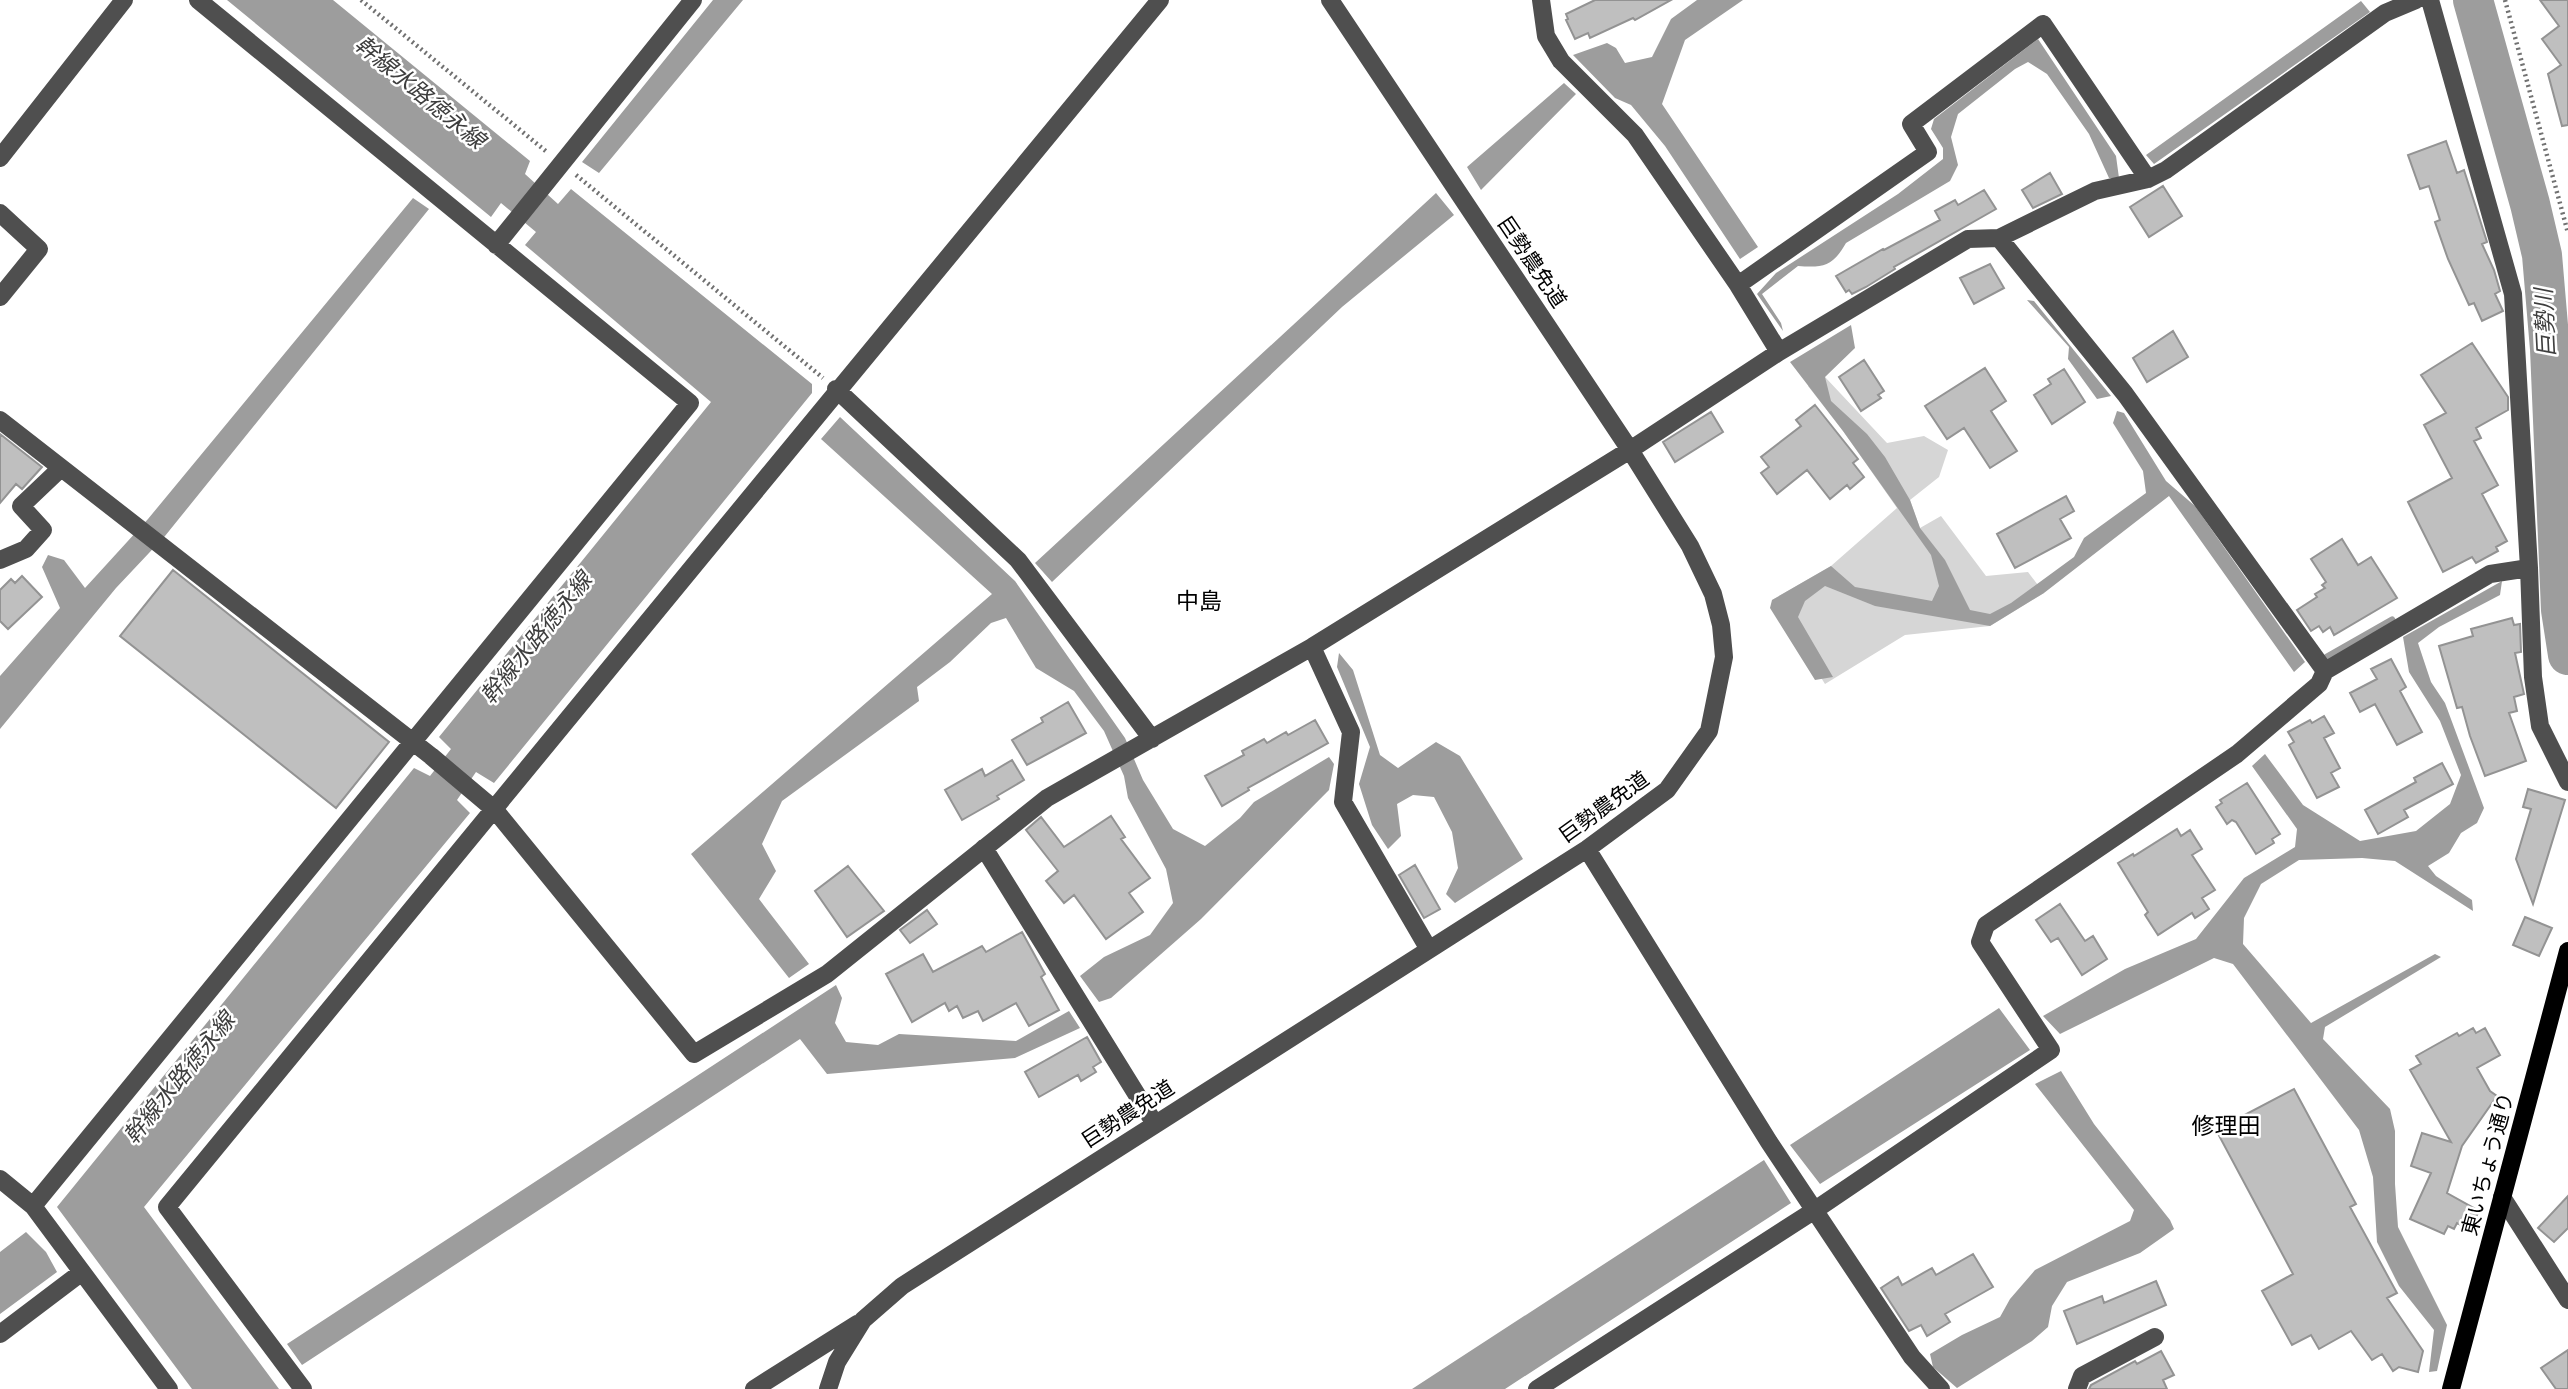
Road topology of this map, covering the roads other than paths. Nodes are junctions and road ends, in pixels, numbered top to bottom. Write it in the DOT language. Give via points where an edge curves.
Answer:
graph roads {
  1 [pos="124,0"];
  2 [pos="198,0"];
  3 [pos="692,0"];
  4 [pos="1160,0"];
  5 [pos="1330,0"];
  6 [pos="2416,0"];
  7 [pos="2430,0"];
  8 [pos="1544,1"];
  9 [pos="0,158"];
  10 [pos="2148,179"];
  11 [pos="0,213"];
  12 [pos="1999,238"];
  13 [pos="496,244"];
  14 [pos="1738,285"];
  15 [pos="0,298"];
  16 [pos="1779,352"];
  17 [pos="836,389"];
  18 [pos="0,420"];
  19 [pos="1630,450"];
  20 [pos="61,468"];
  21 [pos="0,561"];
  22 [pos="2529,568"];
  23 [pos="1312,647"];
  24 [pos="2325,671"];
  25 [pos="1145,743"];
  26 [pos="413,744"];
  27 [pos="2568,782"];
  28 [pos="488,805"];
  29 [pos="984,848"];
  30 [pos="1587,849"];
  31 [pos="1428,948"];
  32 [pos="2568,951"];
  33 [pos="1155,1124"];
  34 [pos="0,1178"];
  35 [pos="2502,1198"];
  36 [pos="33,1206"];
  37 [pos="1815,1210"];
  38 [pos="82,1272"];
  39 [pos="2568,1300"];
  40 [pos="863,1320"];
  41 [pos="0,1334"];
  42 [pos="2155,1337"];
  43 [pos="169,1389"];
  44 [pos="303,1389"];
  45 [pos="754,1389"];
  46 [pos="828,1389"];
  47 [pos="1537,1389"];
  48 [pos="1941,1389"];
  49 [pos="2077,1389"];
  50 [pos="2451,1389"];
  1 -- 9 [label="street"];
  2 -- 13 [label="street"];
  3 -- 13 [label="street"];
  4 -- 17 [label="street"];
  5 -- 19 [label="street, 巨勢農免道"];
  6 -- 10 [label="street" via="2385,13"];
  7 -- 22 [label="street" via="2513,295"];
  8 -- 14 [label="street" via="1546,36 1561,61 1635,135"];
  10 -- 12 [label="street" via="2095,191"];
  10 -- 14 [label="street" via="2043,24 1911,124 1928,152"];
  11 -- 15 [label="street" via="39,249"];
  12 -- 16 [label="street" via="1968,239"];
  12 -- 24 [label="street" via="2125,394"];
  13 -- 26 [label="street" via="690,402"];
  14 -- 16 [label="street"];
  16 -- 19 [label="street"];
  17 -- 25 [label="street" via="1018,561"];
  17 -- 28 [label="street"];
  18 -- 20 [label="street"];
  19 -- 23 [label="street"];
  19 -- 30 [label="street, 巨勢農免道" via="1690,546 1713,593 1724,657 1709,731 1667,789"];
  20 -- 21 [label="street" via="21,506 43,530 26,549"];
  20 -- 26 [label="street"];
  22 -- 24 [label="street" via="2490,574"];
  22 -- 27 [label="street" via="2533,677 2540,726"];
  23 -- 25 [label="street"];
  23 -- 31 [label="street" via="1351,732 1343,802"];
  24 -- 37 [label="street" via="2319,684 2237,754 1986,925 1980,942 2051,1051"];
  25 -- 29 [label="street" via="1047,798"];
  26 -- 28 [label="street"];
  26 -- 36 [label="street"];
  28 -- 29 [label="street" via="694,1054 827,974"];
  28 -- 44 [label="street" via="167,1207"];
  29 -- 33 [label="street"];
  30 -- 31 [label="street, 巨勢農免道"];
  30 -- 37 [label="street"];
  31 -- 33 [label="street, 巨勢農免道"];
  32 -- 35 [label="main road, 東いちょう通り"];
  33 -- 40 [label="street, 巨勢農免道" via="902,1286"];
  34 -- 36 [label="street"];
  35 -- 39 [label="street"];
  35 -- 50 [label="main road, 東いちょう通り"];
  36 -- 38 [label="street"];
  37 -- 47 [label="street"];
  37 -- 48 [label="street" via="1912,1357"];
  38 -- 41 [label="street"];
  38 -- 43 [label="street"];
  40 -- 45 [label="street"];
  40 -- 46 [label="street, 巨勢農免道" via="837,1362"];
  42 -- 49 [label="street" via="2082,1376"];
}
